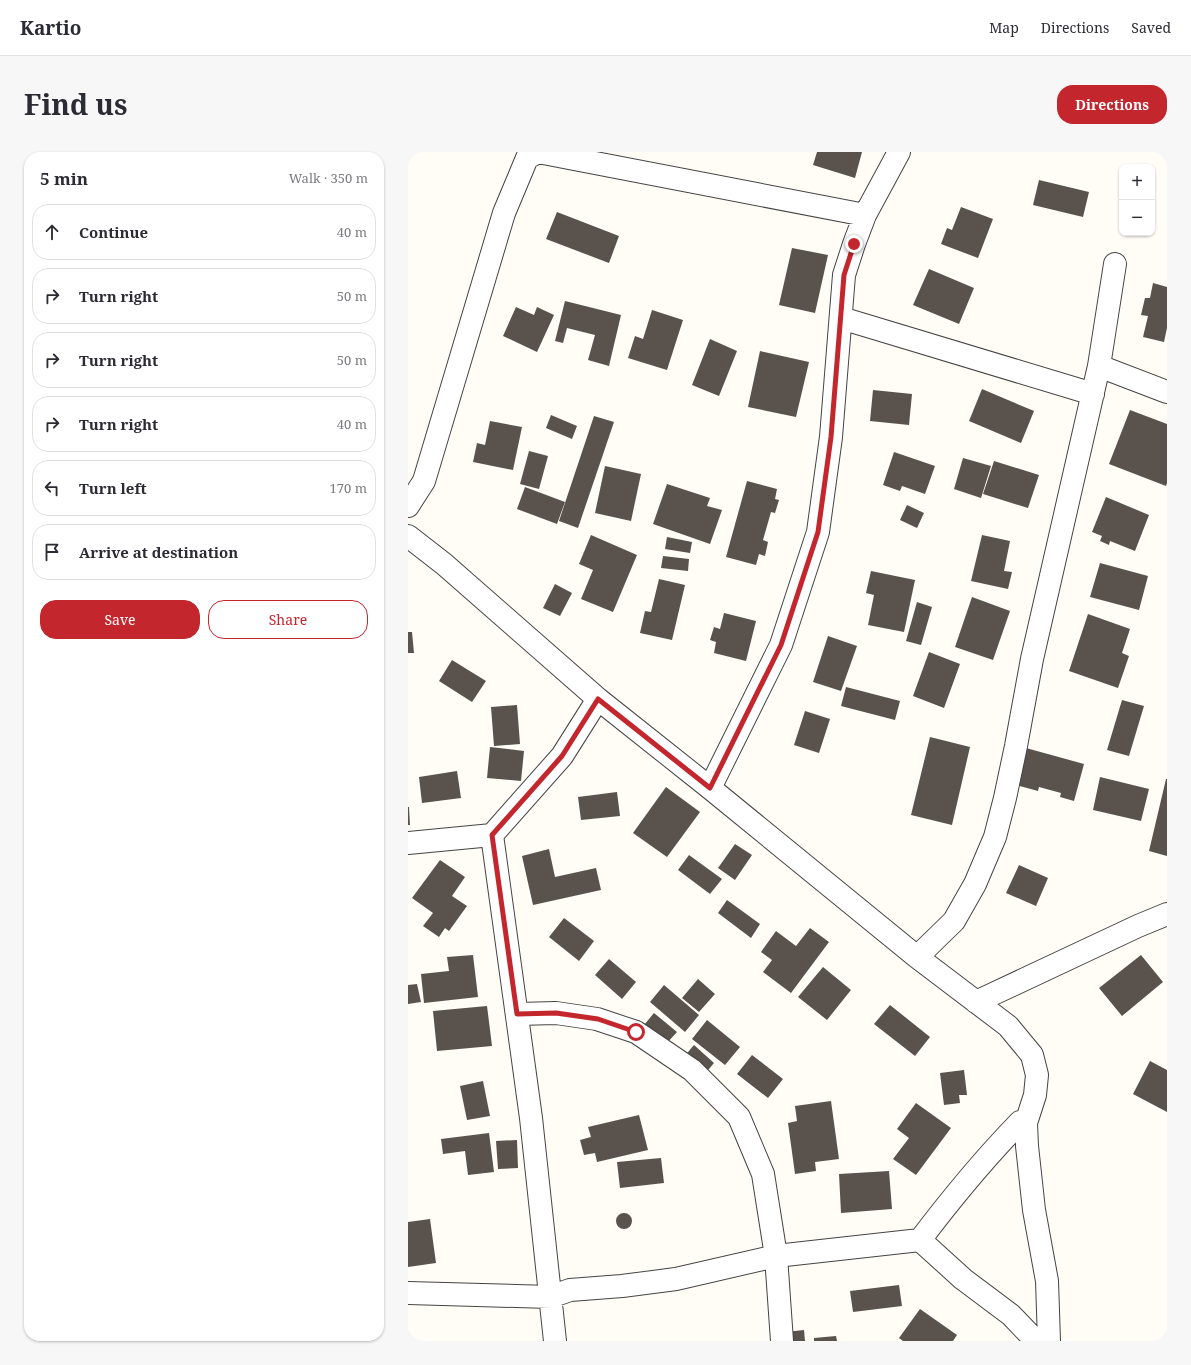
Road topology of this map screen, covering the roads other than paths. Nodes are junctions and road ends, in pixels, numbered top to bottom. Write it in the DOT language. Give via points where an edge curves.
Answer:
graph roads {
  1 [pos="899,152"];
  2 [pos="865,215"];
  3 [pos="1115,264"];
  4 [pos="841,318"];
  5 [pos="1099,366"];
  6 [pos="1167,392"];
  7 [pos="1093,394"];
  8 [pos="408,506"];
  9 [pos="408,536"];
  10 [pos="598,699"];
  11 [pos="710,788"];
  12 [pos="492,835"];
  13 [pos="408,843"];
  14 [pos="1167,914"];
  15 [pos="917,958"];
  16 [pos="976,1002"];
  17 [pos="517,1014"];
  18 [pos="1026,1123"];
  19 [pos="920,1240"];
  20 [pos="776,1256"];
  21 [pos="408,1293"];
  22 [pos="550,1297"];
  23 [pos="555,1341"];
  24 [pos="782,1341"];
  25 [pos="1036,1341"];
  26 [pos="1049,1341"];
  1 -- 2 [label="street"];
  2 -- 4 [label="street" via="844,275"];
  2 -- 8 [label="street" via="538,152 527,158 504,213 424,481"];
  3 -- 5 [label="street"];
  4 -- 7 [label="street"];
  4 -- 11 [label="street" via="831,437 818,532 781,645"];
  5 -- 6 [label="street"];
  5 -- 7 [label="street"];
  7 -- 15 [label="street" via="1032,659 1009,783 995,837 975,884 954,921"];
  9 -- 10 [label="street" via="444,564"];
  10 -- 11 [label="street"];
  10 -- 12 [label="street" via="562,756"];
  11 -- 15 [label="street"];
  12 -- 13 [label="street"];
  12 -- 17 [label="street"];
  14 -- 16 [label="street"];
  15 -- 16 [label="street"];
  16 -- 18 [label="street" via="1008,1026 1032,1054 1037,1075 1035,1095"];
  17 -- 20 [label="street" via="556,1013 598,1019 636,1032 692,1070 739,1117 763,1174"];
  17 -- 22 [label="street"];
  18 -- 19 [label="street" via="1020,1122 1000,1142"];
  18 -- 26 [label="street" via="1034,1210 1047,1281"];
  19 -- 20 [label="street"];
  19 -- 25 [label="street" via="963,1279 1011,1315"];
  20 -- 22 [label="street" via="676,1279 570,1290"];
  20 -- 24 [label="street"];
  21 -- 22 [label="street"];
  22 -- 23 [label="street"];
}
